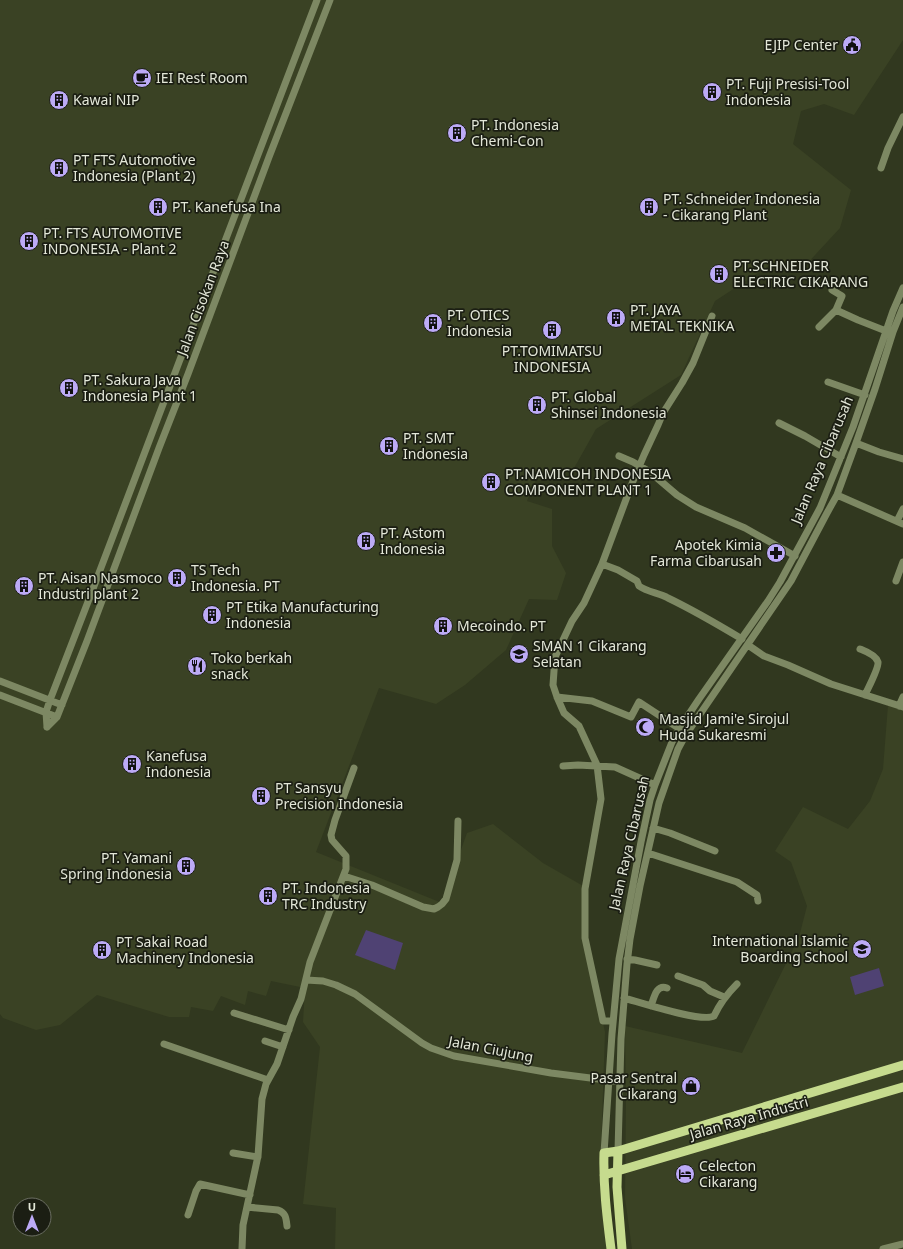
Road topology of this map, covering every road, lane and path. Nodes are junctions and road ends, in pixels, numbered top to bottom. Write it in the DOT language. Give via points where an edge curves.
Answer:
graph roads {
  1 [pos="318,0"];
  2 [pos="330,0"];
  3 [pos="903,118"];
  4 [pos="881,168"];
  5 [pos="903,288"];
  6 [pos="832,290"];
  7 [pos="903,307"];
  8 [pos="836,310"];
  9 [pos="712,316"];
  10 [pos="819,327"];
  11 [pos="886,331"];
  12 [pos="828,382"];
  13 [pos="865,394"];
  14 [pos="779,423"];
  15 [pos="856,444"];
  16 [pos="619,456"];
  17 [pos="842,456"];
  18 [pos="850,459"];
  19 [pos="903,459"];
  20 [pos="640,465"];
  21 [pos="836,495"];
  22 [pos="903,509"];
  23 [pos="900,522"];
  24 [pos="794,556"];
  25 [pos="903,562"];
  26 [pos="602,564"];
  27 [pos="896,581"];
  28 [pos="742,639"];
  29 [pos="748,645"];
  30 [pos="860,649"];
  31 [pos="0,681"];
  32 [pos="0,695"];
  33 [pos="865,695"];
  34 [pos="557,697"];
  35 [pos="903,697"];
  36 [pos="50,700"];
  37 [pos="62,705"];
  38 [pos="901,707"];
  39 [pos="46,712"];
  40 [pos="57,717"];
  41 [pos="680,729"];
  42 [pos="673,740"];
  43 [pos="681,743"];
  44 [pos="563,766"];
  45 [pos="597,766"];
  46 [pos="354,768"];
  47 [pos="658,776"];
  48 [pos="667,779"];
  49 [pos="655,785"];
  50 [pos="458,822"];
  51 [pos="654,828"];
  52 [pos="715,851"];
  53 [pos="648,854"];
  54 [pos="344,876"];
  55 [pos="758,900"];
  56 [pos="627,959"];
  57 [pos="657,965"];
  58 [pos="678,976"];
  59 [pos="306,980"];
  60 [pos="737,984"];
  61 [pos="667,988"];
  62 [pos="624,998"];
  63 [pos="724,998"];
  64 [pos="651,1006"];
  65 [pos="234,1013"];
  66 [pos="613,1021"];
  67 [pos="289,1030"];
  68 [pos="265,1041"];
  69 [pos="164,1044"];
  70 [pos="284,1047"];
  71 [pos="903,1065"];
  72 [pos="268,1080"];
  73 [pos="609,1080"];
  74 [pos="620,1082"];
  75 [pos="903,1087"];
  76 [pos="618,1151"];
  77 [pos="233,1153"];
  78 [pos="604,1153"];
  79 [pos="258,1157"];
  80 [pos="617,1172"];
  81 [pos="604,1175"];
  82 [pos="250,1195"];
  83 [pos="247,1207"];
  84 [pos="188,1215"];
  85 [pos="287,1226"];
  86 [pos="903,1244"];
  87 [pos="242,1249"];
  88 [pos="611,1249"];
  89 [pos="622,1249"];
  90 [pos="883,1249"];
  1 -- 36 [label="street, Jalan Cisokan Raya"];
  2 -- 37 [label="street, Jalan Cisokan Raya"];
  3 -- 4 [label="street"];
  5 -- 11 [label="street, Jalan Raya Cibarusah"];
  6 -- 8 [label="street" via="842,296"];
  7 -- 15 [label="street, Jalan Raya Cibarusah"];
  8 -- 10 [label="street"];
  8 -- 11 [label="street"];
  9 -- 20 [label="street" via="693,363 663,413"];
  11 -- 13 [label="street, Jalan Raya Cibarusah"];
  12 -- 13 [label="street"];
  13 -- 17 [label="street, Jalan Raya Cibarusah"];
  14 -- 17 [label="street"];
  15 -- 18 [label="street, Jalan Raya Cibarusah"];
  15 -- 19 [label="street"];
  16 -- 20 [label="street"];
  17 -- 18 [label="street"];
  17 -- 24 [label="street, Jalan Raya Cibarusah" via="820,508"];
  18 -- 21 [label="street, Jalan Raya Cibarusah"];
  20 -- 24 [label="street" via="685,501 745,528"];
  20 -- 26 [label="street"];
  21 -- 23 [label="street"];
  21 -- 29 [label="street, Jalan Raya Cibarusah" via="791,581"];
  22 -- 23 [label="street"];
  24 -- 28 [label="street, Jalan Raya Cibarusah"];
  25 -- 27 [label="street"];
  26 -- 28 [label="street" via="637,581 643,589 666,597"];
  26 -- 34 [label="street" via="555,657 553,685"];
  28 -- 41 [label="street, Jalan Raya Cibarusah"];
  29 -- 33 [label="street" via="764,656"];
  29 -- 43 [label="street, Jalan Raya Cibarusah"];
  30 -- 33 [label="street" via="872,655 878,663"];
  31 -- 36 [label="street"];
  32 -- 39 [label="street"];
  33 -- 38 [label="street"];
  34 -- 41 [label="street" via="592,701 631,717 639,702"];
  34 -- 45 [label="street" via="564,712 580,726"];
  35 -- 38 [label="street"];
  36 -- 37 [label="street"];
  36 -- 39 [label="street, Jalan Cisokan Raya"];
  37 -- 40 [label="street, Jalan Cisokan Raya"];
  39 -- 40 [label="street"];
  39 -- 40 [label="street" via="47,727"];
  41 -- 42 [label="street, Jalan Raya Cibarusah"];
  42 -- 43 [label="street"];
  42 -- 47 [label="street, Jalan Raya Cibarusah"];
  43 -- 48 [label="street, Jalan Raya Cibarusah"];
  44 -- 45 [label="street"];
  45 -- 49 [label="street" via="620,769"];
  45 -- 66 [label="street" via="601,799 585,890 585,938 603,1021"];
  46 -- 54 [label="street" via="331,835 332,840 346,856"];
  47 -- 48 [label="street"];
  47 -- 49 [label="street, Jalan Raya Cibarusah"];
  48 -- 51 [label="street, Jalan Raya Cibarusah"];
  49 -- 66 [label="street, Jalan Raya Cibarusah" via="622,934"];
  50 -- 54 [label="street" via="457,860 446,898 434,909"];
  51 -- 52 [label="street"];
  51 -- 53 [label="street, Jalan Raya Cibarusah"];
  53 -- 55 [label="street" via="738,882 755,894"];
  53 -- 56 [label="street, Jalan Raya Cibarusah"];
  54 -- 59 [label="street" via="310,962"];
  56 -- 57 [label="street"];
  56 -- 62 [label="street, Jalan Raya Cibarusah"];
  58 -- 63 [label="street" via="703,985"];
  59 -- 67 [label="street"];
  59 -- 73 [label="street, Jalan Ciujung" via="323,981 355,994 422,1043 444,1054"];
  60 -- 63 [label="street"];
  61 -- 64 [label="street" via="659,988"];
  62 -- 64 [label="street"];
  62 -- 74 [label="street, Jalan Raya Cibarusah"];
  63 -- 64 [label="street" via="714,1016 708,1018"];
  65 -- 67 [label="street"];
  66 -- 73 [label="street, Jalan Raya Cibarusah"];
  67 -- 70 [label="street"];
  68 -- 70 [label="street"];
  69 -- 72 [label="street"];
  70 -- 72 [label="street"];
  71 -- 76 [label="main road, Jalan Raya Industri"];
  72 -- 79 [label="street" via="262,1099"];
  73 -- 74 [label="street, Jalan Ciujung"];
  73 -- 78 [label="street, Jalan Raya Cibarusah"];
  74 -- 76 [label="street, Jalan Raya Cibarusah"];
  75 -- 80 [label="main road, Jalan Raya Industri"];
  76 -- 78 [label="main road, Jalan Raya Industri"];
  76 -- 80 [label="main road, Jalan Raya Cibarusah"];
  77 -- 79 [label="street"];
  78 -- 81 [label="main road, Jalan Raya Cibarusah"];
  79 -- 82 [label="street"];
  80 -- 81 [label="main road, Jalan Raya Industri"];
  80 -- 89 [label="main road, Jalan Raya Cibarusah"];
  81 -- 88 [label="main road, Jalan Raya Cibarusah"];
  82 -- 83 [label="street"];
  82 -- 84 [label="street" via="200,1184"];
  83 -- 85 [label="street" via="282,1211"];
  83 -- 87 [label="street"];
  86 -- 90 [label="street"];
}
